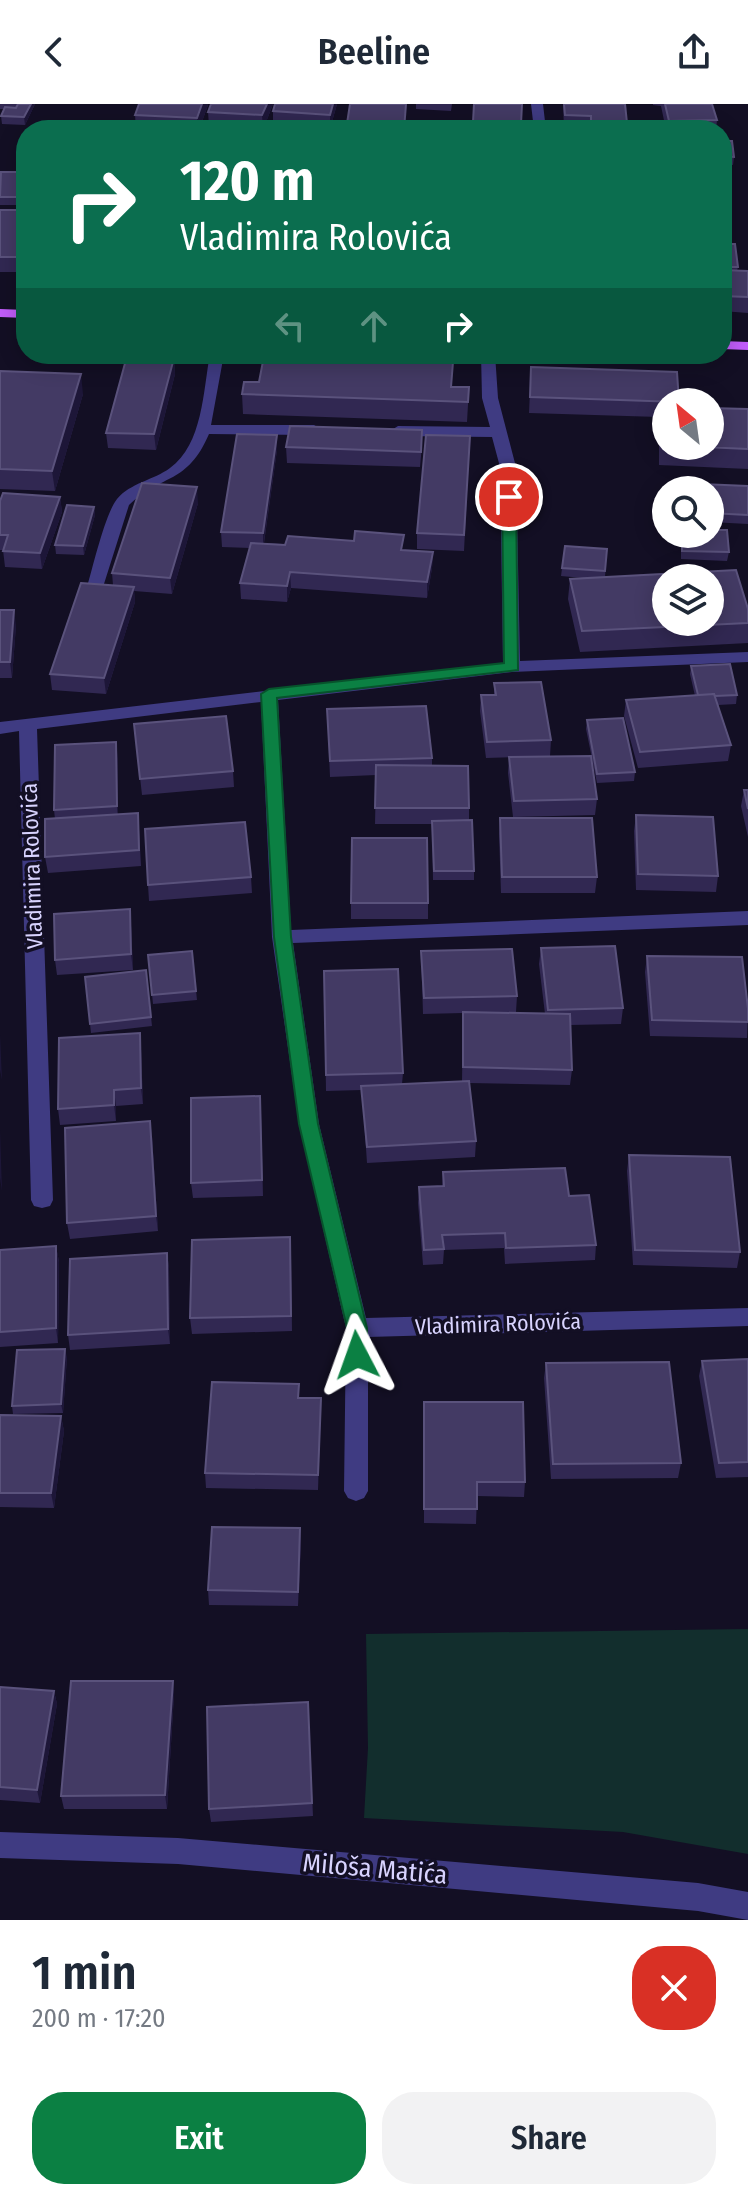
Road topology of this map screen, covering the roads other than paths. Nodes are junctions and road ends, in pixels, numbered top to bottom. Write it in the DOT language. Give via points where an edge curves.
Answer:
graph roads {
  1 [pos="215,364"];
  2 [pos="488,364"];
  3 [pos="202,429"];
  4 [pos="327,430"];
  5 [pos="374,431"];
  6 [pos="499,432"];
  7 [pos="95,587"];
  8 [pos="748,657"];
  9 [pos="512,667"];
  10 [pos="269,694"];
  11 [pos="28,724"];
  12 [pos="0,728"];
  13 [pos="748,918"];
  14 [pos="282,937"];
  15 [pos="42,1200"];
  16 [pos="748,1317"];
  17 [pos="357,1328"];
  18 [pos="356,1491"];
  19 [pos="0,1845"];
  20 [pos="748,1906"];
  1 -- 3 [label="street"];
  2 -- 6 [label="street"];
  3 -- 4 [label="street"];
  3 -- 7 [label="street" via="188,459 122,503"];
  5 -- 6 [label="street"];
  6 -- 9 [label="street" via="508,467"];
  8 -- 9 [label="street"];
  9 -- 10 [label="street"];
  10 -- 11 [label="street"];
  10 -- 14 [label="street"];
  11 -- 12 [label="street"];
  11 -- 15 [label="street, Vladimira Rolovića"];
  13 -- 14 [label="street"];
  14 -- 17 [label="street" via="309,1124"];
  16 -- 17 [label="street, Vladimira Rolovića"];
  17 -- 18 [label="street"];
  19 -- 20 [label="street, Miloša Matića" via="178,1851 698,1897"];
}
